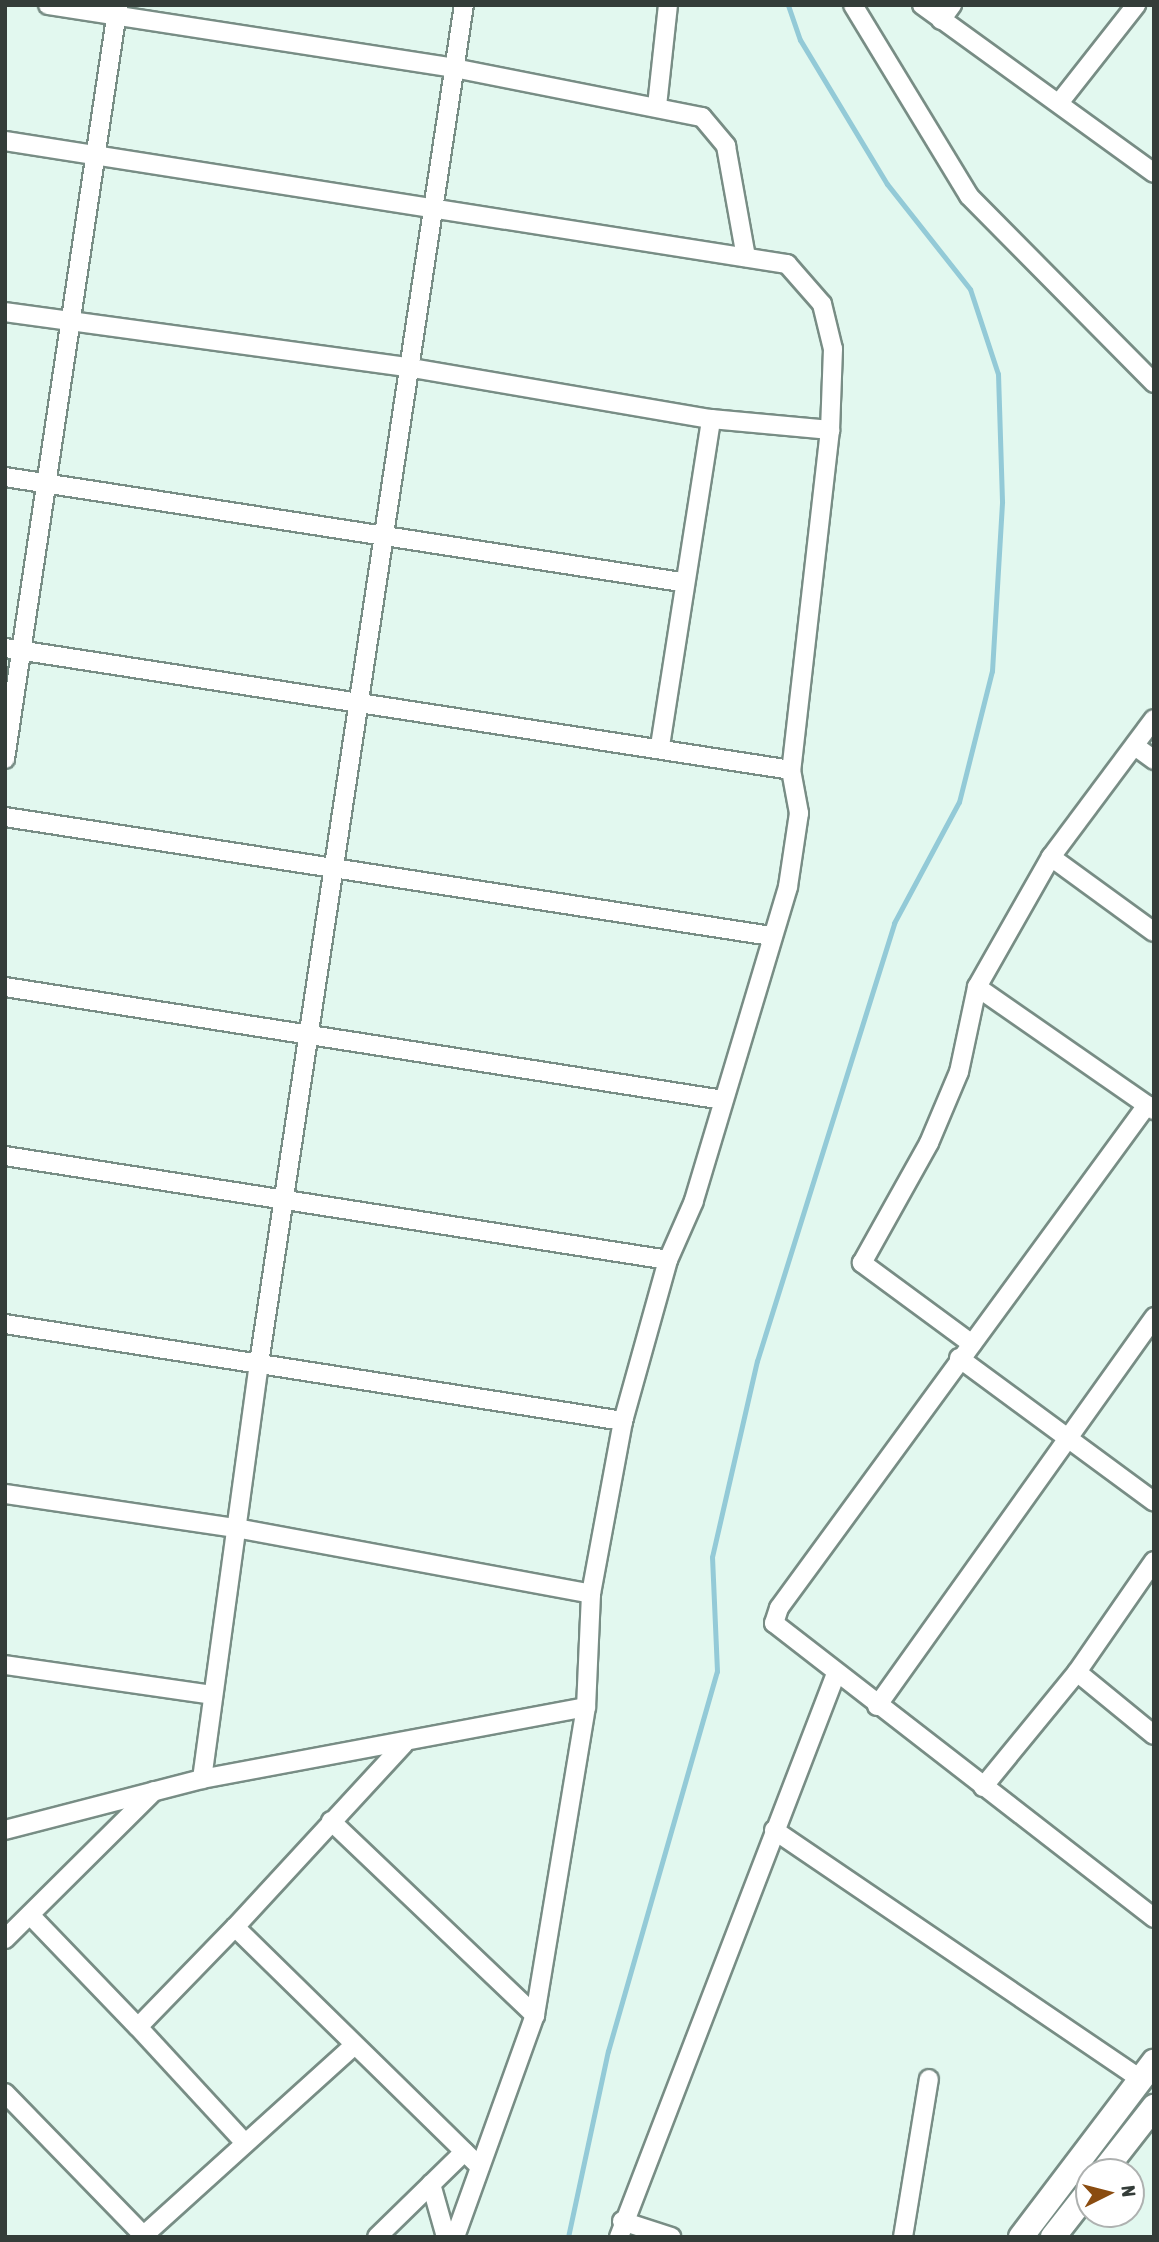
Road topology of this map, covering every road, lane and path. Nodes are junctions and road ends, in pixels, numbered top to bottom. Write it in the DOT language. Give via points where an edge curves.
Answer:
graph roads {
  1 [pos="48,5"];
  2 [pos="464,5"];
  3 [pos="668,5"];
  4 [pos="853,5"];
  5 [pos="922,5"];
  6 [pos="952,5"];
  7 [pos="1136,5"];
  8 [pos="117,11"];
  9 [pos="941,20"];
  10 [pos="454,68"];
  11 [pos="1059,103"];
  12 [pos="657,106"];
  13 [pos="5,141"];
  14 [pos="97,155"];
  15 [pos="1154,173"];
  16 [pos="436,206"];
  17 [pos="746,257"];
  18 [pos="5,312"];
  19 [pos="69,321"];
  20 [pos="412,368"];
  21 [pos="1154,383"];
  22 [pos="711,419"];
  23 [pos="831,430"];
  24 [pos="5,477"];
  25 [pos="42,482"];
  26 [pos="384,536"];
  27 [pos="681,582"];
  28 [pos="13,650"];
  29 [pos="362,701"];
  30 [pos="1154,719"];
  31 [pos="660,746"];
  32 [pos="1135,746"];
  33 [pos="5,759"];
  34 [pos="1154,760"];
  35 [pos="791,770"];
  36 [pos="5,817"];
  37 [pos="1051,857"];
  38 [pos="335,866"];
  39 [pos="1154,932"];
  40 [pos="771,936"];
  41 [pos="977,987"];
  42 [pos="5,988"];
  43 [pos="309,1033"];
  44 [pos="723,1100"];
  45 [pos="1150,1108"];
  46 [pos="5,1156"];
  47 [pos="286,1197"];
  48 [pos="668,1260"];
  49 [pos="1154,1317"];
  50 [pos="5,1324"];
  51 [pos="972,1344"];
  52 [pos="958,1358"];
  53 [pos="259,1363"];
  54 [pos="623,1421"];
  55 [pos="1062,1438"];
  56 [pos="5,1494"];
  57 [pos="1154,1502"];
  58 [pos="236,1528"];
  59 [pos="1154,1561"];
  60 [pos="591,1594"];
  61 [pos="5,1665"];
  62 [pos="1077,1672"];
  63 [pos="835,1676"];
  64 [pos="212,1695"];
  65 [pos="877,1706"];
  66 [pos="586,1707"];
  67 [pos="1154,1735"];
  68 [pos="404,1744"];
  69 [pos="202,1779"];
  70 [pos="983,1787"];
  71 [pos="154,1791"];
  72 [pos="331,1821"];
  73 [pos="5,1830"];
  74 [pos="774,1830"];
  75 [pos="31,1916"];
  76 [pos="1154,1918"];
  77 [pos="235,1927"];
  78 [pos="5,1939"];
  79 [pos="535,2015"];
  80 [pos="138,2027"];
  81 [pos="352,2047"];
  82 [pos="1147,2070"];
  83 [pos="929,2079"];
  84 [pos="5,2093"];
  85 [pos="1154,2107"];
  86 [pos="245,2143"];
  87 [pos="464,2152"];
  88 [pos="1114,2158"];
  89 [pos="478,2165"];
  90 [pos="431,2184"];
  91 [pos="1075,2209"];
  92 [pos="621,2229"];
  93 [pos="142,2236"];
  94 [pos="377,2237"];
  95 [pos="446,2237"];
  96 [pos="455,2237"];
  97 [pos="671,2237"];
  98 [pos="902,2237"];
  99 [pos="1021,2237"];
  100 [pos="1054,2237"];
  1 -- 8 [label="street"];
  2 -- 10 [label="street"];
  3 -- 12 [label="street"];
  4 -- 21 [label="street" via="969,196"];
  5 -- 9 [label="street"];
  6 -- 9 [label="street"];
  7 -- 11 [label="street"];
  8 -- 10 [label="street"];
  8 -- 14 [label="street"];
  9 -- 11 [label="street"];
  10 -- 12 [label="street"];
  10 -- 16 [label="street"];
  11 -- 15 [label="street"];
  12 -- 17 [label="street" via="715,127 726,146"];
  13 -- 14 [label="street"];
  14 -- 16 [label="street"];
  14 -- 19 [label="street"];
  16 -- 17 [label="street"];
  16 -- 20 [label="street"];
  17 -- 23 [label="street" via="787,264 822,304 833,349"];
  18 -- 19 [label="street"];
  19 -- 20 [label="street"];
  19 -- 25 [label="street"];
  20 -- 22 [label="street"];
  20 -- 26 [label="street"];
  22 -- 23 [label="street"];
  22 -- 27 [label="street"];
  23 -- 35 [label="street"];
  24 -- 25 [label="street"];
  25 -- 26 [label="street"];
  25 -- 28 [label="street"];
  26 -- 27 [label="street"];
  26 -- 29 [label="street"];
  27 -- 31 [label="street"];
  28 -- 29 [label="street"];
  28 -- 33 [label="street"];
  29 -- 31 [label="street"];
  29 -- 38 [label="street"];
  30 -- 32 [label="street"];
  31 -- 35 [label="street"];
  32 -- 34 [label="street"];
  32 -- 37 [label="street"];
  35 -- 40 [label="street" via="799,813 788,887"];
  36 -- 38 [label="street"];
  37 -- 39 [label="street"];
  37 -- 41 [label="street"];
  38 -- 40 [label="street"];
  38 -- 43 [label="street"];
  40 -- 44 [label="street"];
  41 -- 45 [label="street"];
  41 -- 51 [label="street" via="959,1072 929,1143 862,1263"];
  42 -- 43 [label="street"];
  43 -- 44 [label="street"];
  43 -- 47 [label="street"];
  44 -- 48 [label="street" via="694,1201"];
  45 -- 51 [label="street"];
  46 -- 47 [label="street"];
  47 -- 48 [label="street"];
  47 -- 53 [label="street"];
  48 -- 54 [label="street"];
  49 -- 55 [label="street"];
  50 -- 53 [label="street"];
  51 -- 52 [label="street"];
  52 -- 55 [label="street"];
  52 -- 63 [label="street" via="775,1615 778,1631"];
  53 -- 54 [label="street"];
  53 -- 58 [label="street"];
  54 -- 60 [label="street"];
  55 -- 57 [label="street"];
  55 -- 65 [label="street"];
  56 -- 58 [label="street"];
  58 -- 60 [label="street"];
  58 -- 64 [label="street"];
  59 -- 62 [label="street"];
  60 -- 66 [label="street"];
  61 -- 64 [label="street"];
  62 -- 67 [label="street"];
  62 -- 70 [label="street"];
  63 -- 65 [label="street"];
  63 -- 74 [label="street"];
  64 -- 69 [label="street"];
  65 -- 70 [label="street"];
  66 -- 68 [label="street"];
  66 -- 79 [label="street"];
  68 -- 69 [label="street"];
  68 -- 72 [label="street"];
  69 -- 71 [label="street"];
  70 -- 76 [label="street"];
  71 -- 73 [label="street"];
  71 -- 75 [label="street"];
  72 -- 77 [label="street"];
  72 -- 79 [label="street"];
  74 -- 82 [label="street"];
  74 -- 92 [label="street"];
  75 -- 78 [label="street"];
  75 -- 80 [label="street"];
  77 -- 80 [label="street"];
  77 -- 81 [label="street"];
  79 -- 89 [label="street"];
  80 -- 86 [label="street"];
  81 -- 86 [label="street"];
  81 -- 87 [label="street"];
  82 -- 99 [label="main road"];
  83 -- 98 [label="street"];
  84 -- 93 [label="street"];
  85 -- 88 [label="main road"];
  86 -- 93 [label="street"];
  87 -- 89 [label="street"];
  87 -- 90 [label="street"];
  89 -- 96 [label="street"];
  90 -- 94 [label="street"];
  90 -- 95 [label="street"];
  91 -- 100 [label="main road"];
  92 -- 97 [label="street"];
}
